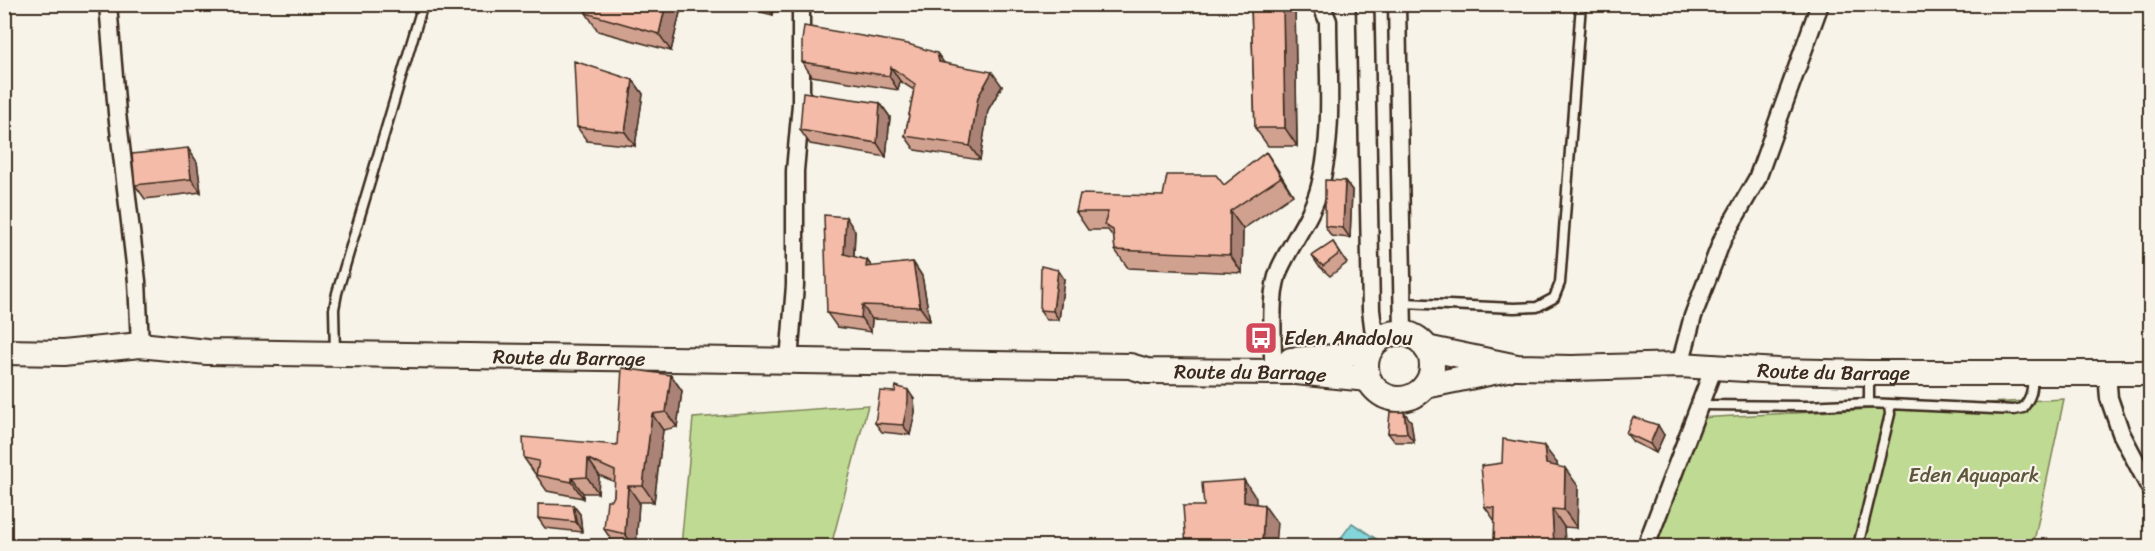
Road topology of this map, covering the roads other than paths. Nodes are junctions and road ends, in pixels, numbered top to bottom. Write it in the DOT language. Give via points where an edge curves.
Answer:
graph roads {
  1 [pos="108,4"];
  2 [pos="423,4"];
  3 [pos="801,4"];
  4 [pos="1321,4"];
  5 [pos="1365,4"];
  6 [pos="1397,4"];
  7 [pos="1581,4"];
  8 [pos="1820,4"];
  9 [pos="1404,303"];
  10 [pos="1403,333"];
  11 [pos="140,345"];
  12 [pos="1372,346"];
  13 [pos="1426,348"];
  14 [pos="4,352"];
  15 [pos="335,354"];
  16 [pos="1273,359"];
  17 [pos="789,362"];
  18 [pos="1680,365"];
  19 [pos="1133,366"];
  20 [pos="1517,367"];
  21 [pos="1714,368"];
  22 [pos="1868,373"];
  23 [pos="2032,373"];
  24 [pos="2107,373"];
  25 [pos="2151,374"];
  26 [pos="1368,379"];
  27 [pos="1425,386"];
  28 [pos="1869,403"];
  29 [pos="1889,404"];
  30 [pos="1700,405"];
  31 [pos="2151,488"];
  32 [pos="1646,546"];
  33 [pos="1857,546"];
  1 -- 11 [label="street"];
  2 -- 15 [label="lane" via="337,293"];
  3 -- 17 [label="street" via="795,285"];
  4 -- 16 [label="street" via="1328,21 1328,143 1320,187 1275,283"];
  5 -- 12 [label="street"];
  6 -- 9 [label="street"];
  7 -- 9 [label="lane" via="1560,283 1554,298 1537,307 1514,308"];
  8 -- 18 [label="street" via="1756,179 1723,238"];
  9 -- 10 [label="street"];
  10 -- 12 [label="main road, Route du Barrage" via="1385,335"];
  10 -- 13 [label="main road, Route du Barrage" via="1413,335"];
  11 -- 14 [label="main road, Route du Barrage" via="63,353"];
  11 -- 15 [label="main road, Route du Barrage" via="207,352"];
  12 -- 16 [label="main road, Route du Barrage" via="1321,358"];
  12 -- 26 [label="main road" via="1365,365"];
  13 -- 20 [label="main road, Route du Barrage"];
  13 -- 27 [label="main road" via="1432,367"];
  15 -- 17 [label="main road, Route du Barrage"];
  16 -- 19 [label="main road, Route du Barrage" via="1159,358 1140,360"];
  17 -- 19 [label="main road, Route du Barrage"];
  18 -- 20 [label="main road, Route du Barrage"];
  18 -- 21 [label="main road, Route du Barrage"];
  19 -- 26 [label="main road, Route du Barrage" via="1147,371 1296,372"];
  20 -- 27 [label="main road, Route du Barrage"];
  21 -- 22 [label="main road, Route du Barrage"];
  21 -- 30 [label="street"];
  22 -- 23 [label="main road, Route du Barrage"];
  22 -- 28 [label="lane"];
  23 -- 24 [label="main road, Route du Barrage"];
  23 -- 29 [label="lane" via="2031,397 2023,408 2014,410"];
  24 -- 25 [label="main road, Route du Barrage"];
  24 -- 31 [label="street" via="2109,398 2121,433"];
  26 -- 27 [label="main road, Route du Barrage" via="1374,389 1397,400 1408,398"];
  28 -- 29 [label="lane"];
  28 -- 30 [label="lane"];
  29 -- 33 [label="lane" via="1890,414"];
  30 -- 32 [label="street"];
}
